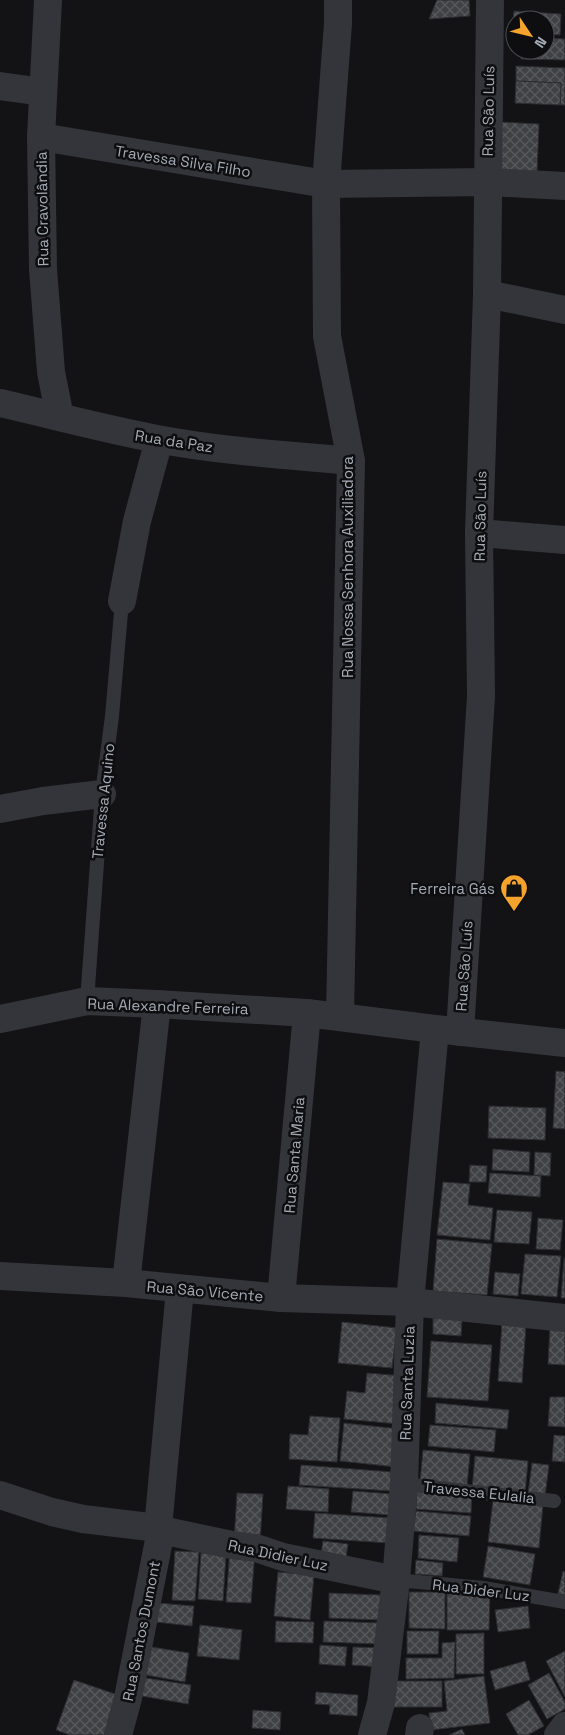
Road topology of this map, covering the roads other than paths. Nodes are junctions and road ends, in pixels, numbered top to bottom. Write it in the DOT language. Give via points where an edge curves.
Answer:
graph roads {
  1 [pos="48,0"];
  2 [pos="338,0"];
  3 [pos="490,0"];
  4 [pos="0,86"];
  5 [pos="43,92"];
  6 [pos="41,137"];
  7 [pos="487,182"];
  8 [pos="326,184"];
  9 [pos="565,186"];
  10 [pos="488,294"];
  11 [pos="565,310"];
  12 [pos="0,403"];
  13 [pos="60,417"];
  14 [pos="159,440"];
  15 [pos="351,461"];
  16 [pos="479,534"];
  17 [pos="565,540"];
  18 [pos="122,601"];
  19 [pos="102,794"];
  20 [pos="0,809"];
  21 [pos="87,1001"];
  22 [pos="157,1004"];
  23 [pos="307,1013"];
  24 [pos="340,1016"];
  25 [pos="0,1019"];
  26 [pos="448,1031"];
  27 [pos="565,1043"];
  28 [pos="0,1276"];
  29 [pos="126,1283"];
  30 [pos="180,1289"];
  31 [pos="281,1298"];
  32 [pos="410,1302"];
  33 [pos="565,1318"];
  34 [pos="404,1484"];
  35 [pos="0,1495"];
  36 [pos="554,1501"];
  37 [pos="159,1529"];
  38 [pos="396,1580"];
  39 [pos="565,1602"];
  40 [pos="565,1726"];
  41 [pos="118,1735"];
  42 [pos="372,1735"];
  43 [pos="558,1735"];
  1 -- 5 [label="street, Rua Cravolândia"];
  2 -- 8 [label="street, Rua Nossa Senhora Auxiliadora"];
  3 -- 7 [label="street, Rua São Luís"];
  4 -- 5 [label="street"];
  5 -- 6 [label="street, Rua Cravolândia"];
  6 -- 8 [label="street, Travessa Silva Filho"];
  6 -- 13 [label="street, Rua Cravolândia" via="46,328"];
  7 -- 8 [label="street, Travessa Silva Filho"];
  7 -- 9 [label="street, Travessa Silva Filho"];
  7 -- 10 [label="street, Rua São Luís"];
  8 -- 15 [label="street, Rua Nossa Senhora Auxiliadora" via="327,336"];
  10 -- 11 [label="street"];
  10 -- 16 [label="street, Rua São Luís"];
  12 -- 13 [label="street, Rua da Paz"];
  13 -- 14 [label="street, Rua da Paz"];
  14 -- 15 [label="street, Rua da Paz"];
  14 -- 18 [label="street" via="137,521"];
  15 -- 24 [label="street, Rua Nossa Senhora Auxiliadora"];
  16 -- 17 [label="street"];
  16 -- 26 [label="street, Rua São Luís" via="481,696"];
  18 -- 19 [label="lane, Travessa Aquino"];
  19 -- 20 [label="street"];
  19 -- 21 [label="lane, Travessa Aquino"];
  21 -- 22 [label="street, Rua Alexandre Ferreira"];
  21 -- 25 [label="street, Rua Alexandre Ferreira"];
  22 -- 23 [label="street, Rua Alexandre Ferreira"];
  22 -- 29 [label="street"];
  23 -- 24 [label="street, Rua Alexandre Ferreira"];
  23 -- 31 [label="street, Rua Santa Maria"];
  24 -- 26 [label="street, Rua Alexandre Ferreira"];
  26 -- 27 [label="street, Rua Alexandre Ferreira"];
  26 -- 32 [label="street, Rua Santa Luzia"];
  28 -- 29 [label="street, Rua São Vicente"];
  29 -- 30 [label="street, Rua São Vicente"];
  30 -- 31 [label="street, Rua São Vicente"];
  30 -- 37 [label="street"];
  31 -- 32 [label="street, Rua São Vicente"];
  32 -- 33 [label="street, Rua São Vicente"];
  32 -- 34 [label="street, Rua Santa Luzia"];
  34 -- 36 [label="lane, Travessa Eulalia"];
  34 -- 38 [label="street, Rua Santa Luzia"];
  35 -- 37 [label="street, Rua Didier Luz" via="83,1519"];
  37 -- 38 [label="street, Rua Didier Luz"];
  37 -- 41 [label="street, Rua Santos Dumont" via="128,1698"];
  38 -- 39 [label="lane, Rua Dider Luz" via="484,1588"];
  38 -- 42 [label="street, Rua Santa Luzia" via="381,1703"];
  40 -- 43 [label="street"];
}
